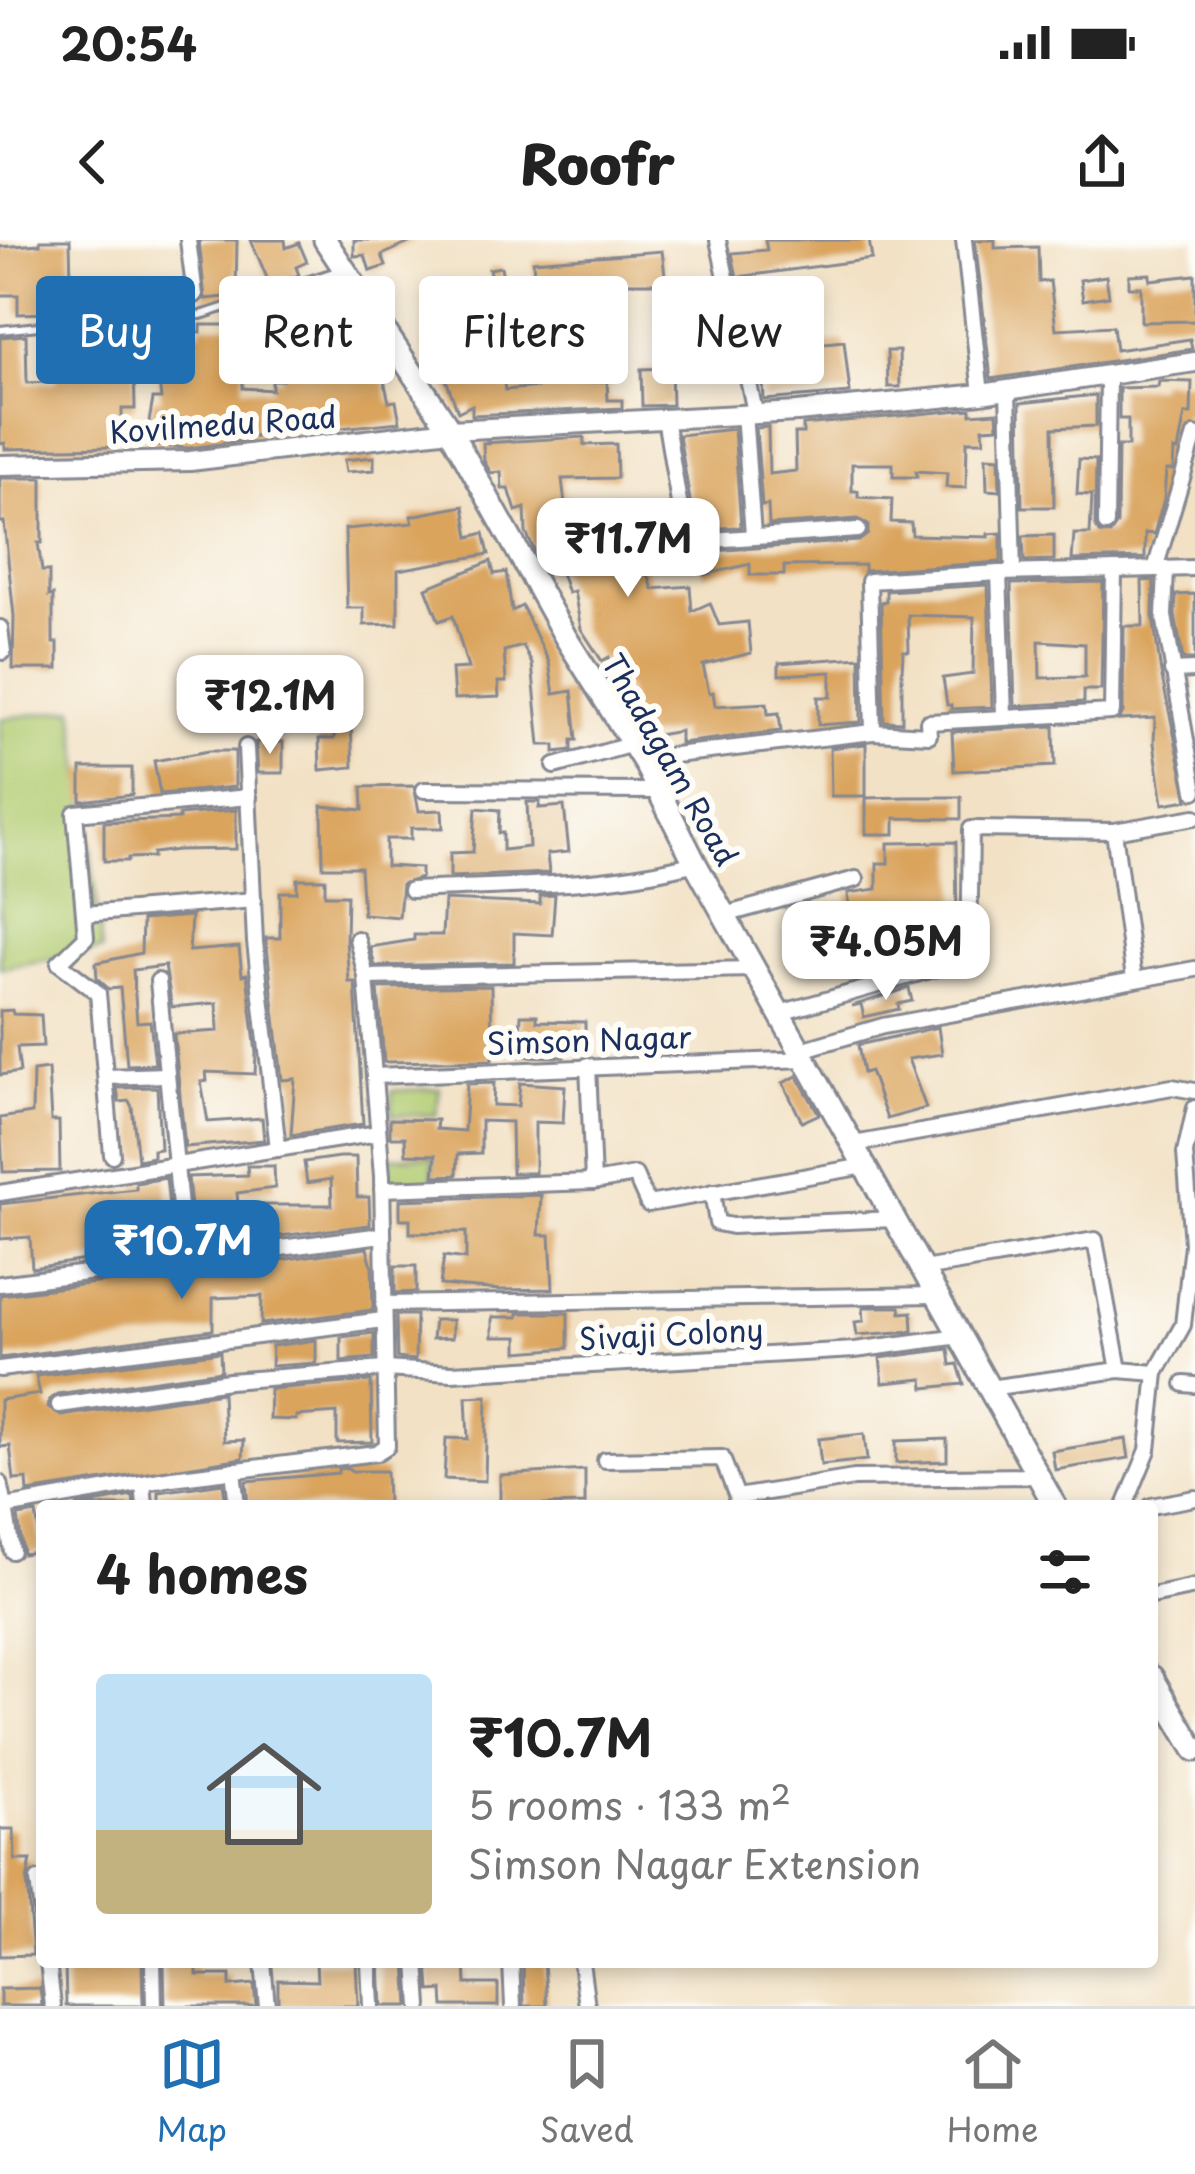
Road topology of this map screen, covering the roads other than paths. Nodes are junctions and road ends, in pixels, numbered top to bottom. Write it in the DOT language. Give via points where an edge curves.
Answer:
graph roads {
  1 [pos="188,240"];
  2 [pos="325,240"];
  3 [pos="718,240"];
  4 [pos="964,240"];
  5 [pos="344,269"];
  6 [pos="193,276"];
  7 [pos="0,330"];
  8 [pos="1195,362"];
  9 [pos="1108,377"];
  10 [pos="1008,391"];
  11 [pos="981,394"];
  12 [pos="750,412"];
  13 [pos="664,418"];
  14 [pos="450,430"];
  15 [pos="1195,435"];
  16 [pos="1191,456"];
  17 [pos="0,465"];
  18 [pos="680,509"];
  19 [pos="1106,524"];
  20 [pos="858,530"];
  21 [pos="753,536"];
  22 [pos="696,541"];
  23 [pos="1195,568"];
  24 [pos="1161,569"];
  25 [pos="1114,570"];
  26 [pos="1006,572"];
  27 [pos="0,628"];
  28 [pos="3,652"];
  29 [pos="1195,670"];
  30 [pos="1172,671"];
  31 [pos="1004,716"];
  32 [pos="873,732"];
  33 [pos="246,747"];
  34 [pos="638,753"];
  35 [pos="555,766"];
  36 [pos="424,790"];
  37 [pos="659,791"];
  38 [pos="1195,791"];
  39 [pos="249,796"];
  40 [pos="1195,818"];
  41 [pos="1114,831"];
  42 [pos="695,863"];
  43 [pos="856,879"];
  44 [pos="411,890"];
  45 [pos="254,900"];
  46 [pos="84,914"];
  47 [pos="724,915"];
  48 [pos="357,939"];
  49 [pos="755,969"];
  50 [pos="1195,969"];
  51 [pos="366,977"];
  52 [pos="1134,980"];
  53 [pos="158,981"];
  54 [pos="780,1013"];
  55 [pos="804,1054"];
  56 [pos="588,1065"];
  57 [pos="166,1075"];
  58 [pos="374,1076"];
  59 [pos="106,1077"];
  60 [pos="1195,1091"];
  61 [pos="1195,1108"];
  62 [pos="378,1133"];
  63 [pos="854,1144"];
  64 [pos="278,1149"];
  65 [pos="112,1155"];
  66 [pos="173,1165"];
  67 [pos="866,1166"];
  68 [pos="593,1182"];
  69 [pos="382,1189"];
  70 [pos="712,1192"];
  71 [pos="0,1193"];
  72 [pos="895,1219"];
  73 [pos="382,1235"];
  74 [pos="184,1258"];
  75 [pos="922,1269"];
  76 [pos="0,1284"];
  77 [pos="937,1295"];
  78 [pos="1191,1297"];
  79 [pos="383,1312"];
  80 [pos="960,1336"];
  81 [pos="384,1369"];
  82 [pos="0,1370"];
  83 [pos="1119,1370"];
  84 [pos="1156,1373"];
  85 [pos="989,1388"];
  86 [pos="58,1405"];
  87 [pos="605,1460"];
  88 [pos="232,1470"];
  89 [pos="1038,1476"];
  90 [pos="0,1483"];
  91 [pos="143,1483"];
  92 [pos="1195,1498"];
  93 [pos="49,1500"];
  94 [pos="144,1500"];
  95 [pos="235,1500"];
  96 [pos="736,1500"];
  97 [pos="741,1500"];
  98 [pos="1052,1500"];
  99 [pos="1127,1500"];
  100 [pos="36,1502"];
  101 [pos="1158,1505"];
  102 [pos="5,1508"];
  103 [pos="12,1551"];
  104 [pos="1195,1587"];
  105 [pos="1158,1595"];
  106 [pos="1158,1685"];
  107 [pos="1188,1724"];
  108 [pos="1195,1750"];
  109 [pos="49,1968"];
  110 [pos="153,1968"];
  111 [pos="264,1968"];
  112 [pos="369,1968"];
  113 [pos="417,1968"];
  114 [pos="511,1968"];
  115 [pos="582,1968"];
  116 [pos="53,2006"];
  117 [pos="154,2006"];
  118 [pos="267,2006"];
  119 [pos="371,2006"];
  120 [pos="420,2006"];
  121 [pos="513,2006"];
  122 [pos="587,2006"];
  1 -- 6 [label="street"];
  2 -- 5 [label="main road, Thadagam Road"];
  3 -- 12 [label="street"];
  4 -- 11 [label="street"];
  5 -- 7 [label="lane" via="201,315"];
  5 -- 14 [label="main road, Thadagam Road"];
  8 -- 9 [label="street, Kovilmedu Road"];
  9 -- 10 [label="street, Kovilmedu Road"];
  9 -- 19 [label="street"];
  10 -- 11 [label="street, Kovilmedu Road"];
  10 -- 26 [label="street"];
  11 -- 12 [label="street, Kovilmedu Road"];
  12 -- 13 [label="street, Kovilmedu Road"];
  12 -- 21 [label="street"];
  13 -- 14 [label="street, Kovilmedu Road"];
  13 -- 18 [label="street"];
  14 -- 17 [label="street, Kovilmedu Road" via="190,460"];
  14 -- 34 [label="main road, Thadagam Road"];
  15 -- 16 [label="street"];
  16 -- 24 [label="street"];
  20 -- 21 [label="street"];
  21 -- 22 [label="street"];
  23 -- 24 [label="street"];
  24 -- 25 [label="street"];
  24 -- 30 [label="street"];
  25 -- 26 [label="street"];
  25 -- 31 [label="street" via="1112,712"];
  26 -- 31 [label="street"];
  26 -- 32 [label="street" via="869,581"];
  27 -- 28 [label="street"];
  29 -- 30 [label="street"];
  30 -- 38 [label="street"];
  31 -- 32 [label="street" via="928,722 929,735"];
  32 -- 34 [label="street"];
  33 -- 39 [label="street"];
  34 -- 35 [label="street"];
  34 -- 37 [label="main road, Thadagam Road"];
  36 -- 37 [label="street"];
  37 -- 42 [label="main road, Thadagam Road"];
  39 -- 45 [label="street"];
  39 -- 46 [label="street" via="75,812"];
  40 -- 41 [label="street"];
  41 -- 52 [label="street"];
  41 -- 54 [label="street" via="971,830 969,958"];
  42 -- 44 [label="street" via="584,880"];
  42 -- 47 [label="main road, Thadagam Road"];
  43 -- 47 [label="street"];
  45 -- 46 [label="street"];
  45 -- 64 [label="street"];
  46 -- 59 [label="street" via="86,937 59,962 98,993"];
  47 -- 49 [label="main road, Thadagam Road"];
  48 -- 51 [label="street"];
  49 -- 51 [label="street"];
  49 -- 54 [label="main road, Thadagam Road"];
  50 -- 52 [label="street, Simson Nagar"];
  51 -- 58 [label="street"];
  52 -- 55 [label="street, Simson Nagar" via="883,1026"];
  53 -- 57 [label="street"];
  54 -- 55 [label="main road, Thadagam Road"];
  55 -- 56 [label="street, Simson Nagar"];
  55 -- 63 [label="main road, Thadagam Road"];
  56 -- 58 [label="street, Simson Nagar"];
  56 -- 68 [label="street"];
  57 -- 59 [label="street"];
  57 -- 66 [label="street"];
  58 -- 62 [label="street"];
  59 -- 65 [label="street"];
  60 -- 63 [label="street" via="1172,1087"];
  61 -- 78 [label="street" via="1185,1153"];
  62 -- 64 [label="street"];
  62 -- 69 [label="street"];
  63 -- 67 [label="main road, Thadagam Road"];
  64 -- 66 [label="street"];
  66 -- 71 [label="street"];
  66 -- 74 [label="street"];
  67 -- 70 [label="street"];
  67 -- 72 [label="main road, Thadagam Road"];
  68 -- 69 [label="street"];
  68 -- 70 [label="street" via="635,1175 648,1204"];
  69 -- 73 [label="street"];
  70 -- 72 [label="street" via="717,1223 732,1226"];
  72 -- 75 [label="main road, Thadagam Road"];
  73 -- 74 [label="street"];
  73 -- 79 [label="street"];
  74 -- 76 [label="street"];
  75 -- 77 [label="main road, Thadagam Road"];
  75 -- 83 [label="street" via="1096,1240"];
  77 -- 79 [label="street, Sivaji Colony"];
  77 -- 80 [label="main road, Thadagam Road"];
  78 -- 84 [label="street"];
  79 -- 81 [label="street"];
  79 -- 82 [label="street, Sivaji Colony"];
  80 -- 81 [label="street, Sivaji Colony" via="856,1350 452,1373"];
  80 -- 85 [label="main road, Thadagam Road"];
  81 -- 86 [label="street, Sivaji Colony"];
  81 -- 88 [label="street" via="387,1445 376,1453"];
  83 -- 84 [label="street"];
  83 -- 85 [label="street"];
  84 -- 99 [label="street" via="1148,1450"];
  85 -- 89 [label="main road, Thadagam Road"];
  87 -- 96 [label="street" via="722,1458"];
  88 -- 91 [label="street"];
  88 -- 95 [label="street"];
  89 -- 97 [label="street" via="854,1478"];
  89 -- 98 [label="main road, Thadagam Road"];
  90 -- 102 [label="street"];
  91 -- 93 [label="street"];
  91 -- 94 [label="street"];
  92 -- 101 [label="street"];
  100 -- 102 [label="street"];
  102 -- 103 [label="street"];
  104 -- 105 [label="street"];
  106 -- 107 [label="main road"];
  107 -- 108 [label="main road"];
  109 -- 116 [label="street"];
  110 -- 117 [label="street"];
  111 -- 118 [label="street"];
  112 -- 119 [label="street"];
  113 -- 120 [label="street"];
  114 -- 121 [label="street"];
  115 -- 122 [label="street"];
}
